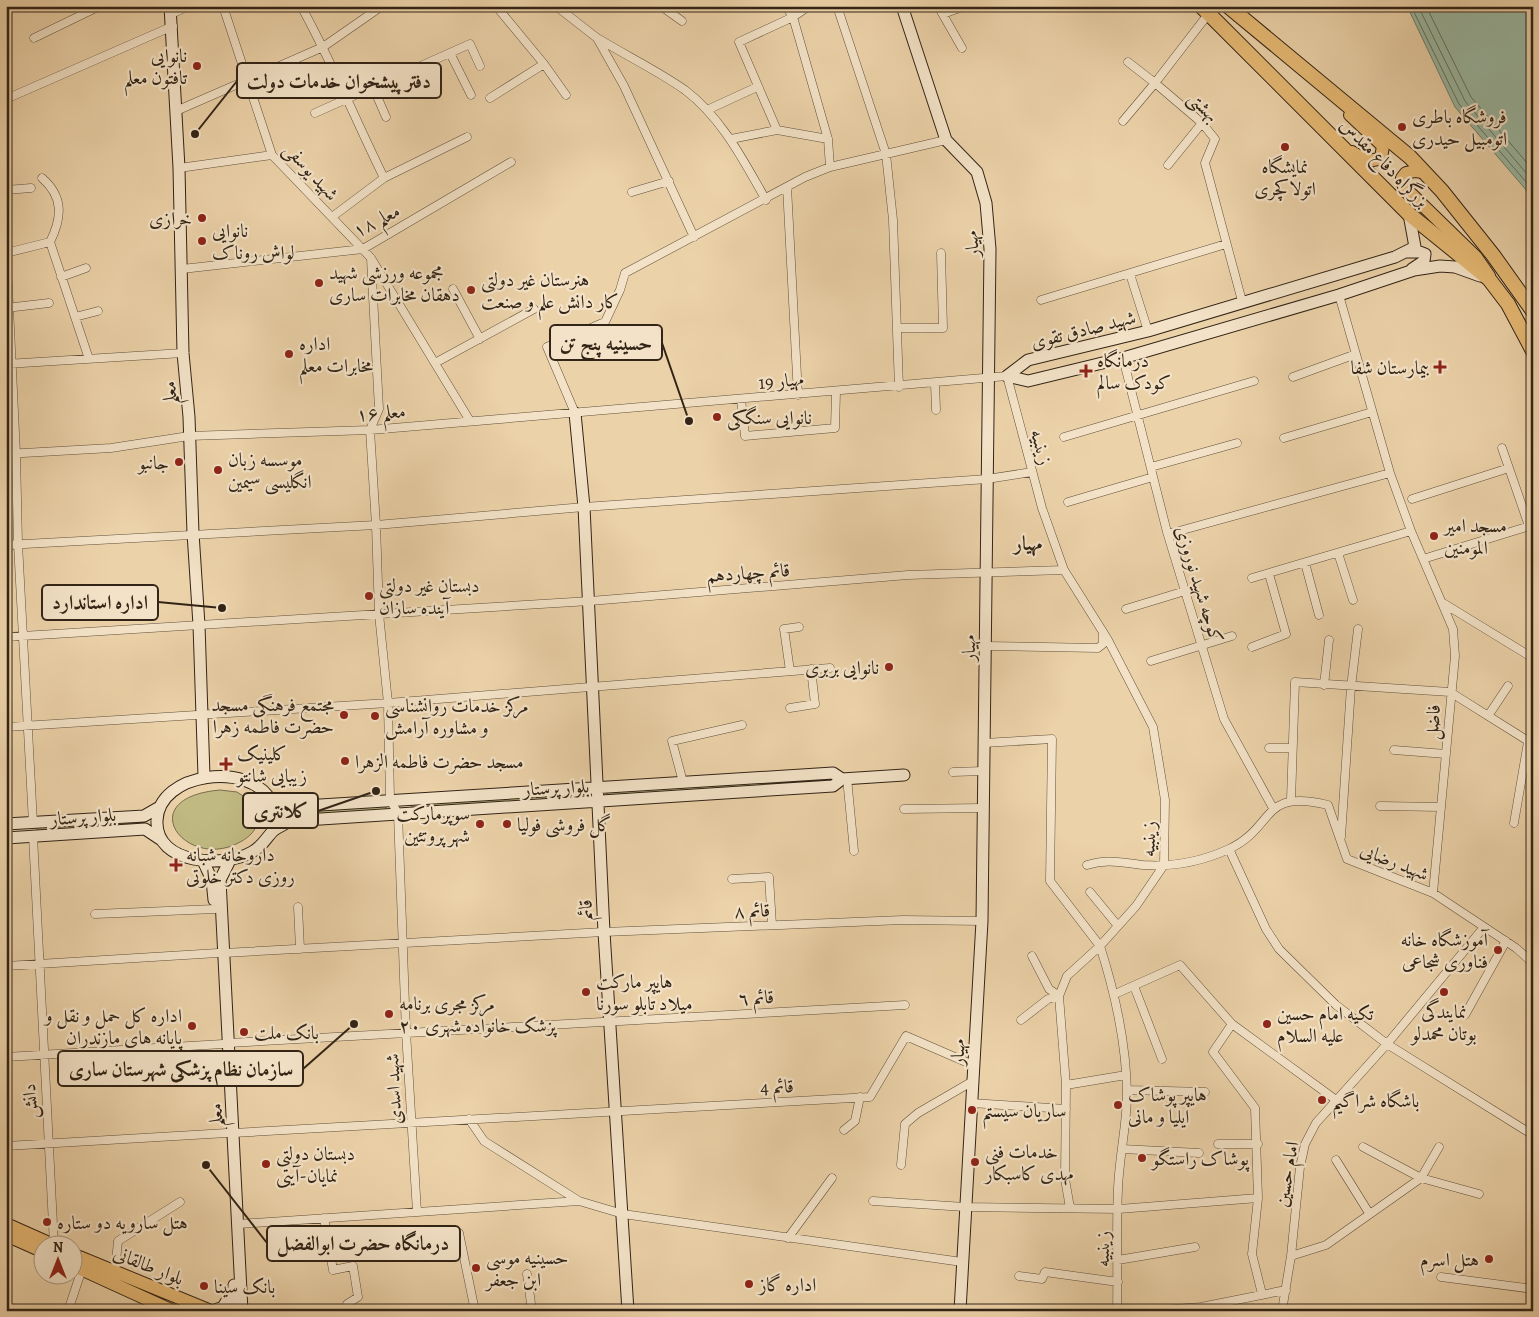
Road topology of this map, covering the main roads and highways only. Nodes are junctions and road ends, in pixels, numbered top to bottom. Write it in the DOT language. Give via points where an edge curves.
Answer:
graph roads {
  1 [pos="1228,6"];
  2 [pos="1205,10"];
  3 [pos="1287,56"];
  4 [pos="1344,147"];
  5 [pos="1423,172"];
  6 [pos="1508,304"];
  7 [pos="1533,311"];
  8 [pos="1533,351"];
  9 [pos="6,1224"];
  10 [pos="6,1235"];
  11 [pos="32,1235"];
  12 [pos="32,1247"];
  13 [pos="82,1258"];
  14 [pos="82,1269"];
  15 [pos="173,1311"];
  16 [pos="212,1311"];
  1 -- 3 [label="highway, بزرگراه دفاع مقدس"];
  2 -- 4 [label="highway, بزرگراه دفاع مقدس"];
  3 -- 4 [label="main road" via="1383,146 1384,151 1381,158 1373,161 1365,160"];
  3 -- 5 [label="highway, بزرگراه دفاع مقدس" via="1382,132"];
  4 -- 6 [label="highway, بزرگراه دفاع مقدس" via="1409,214 1489,280"];
  5 -- 6 [label="main road" via="1406,173 1402,178 1404,187 1476,257"];
  5 -- 7 [label="highway, بزرگراه دفاع مقدس" via="1482,241"];
  6 -- 8 [label="highway, بزرگراه دفاع مقدس"];
  9 -- 11 [label="main road"];
  10 -- 12 [label="main road"];
  13 -- 16 [label="main road, بلوار طالقانی"];
  14 -- 15 [label="main road, بلوار طالقانی"];
}
